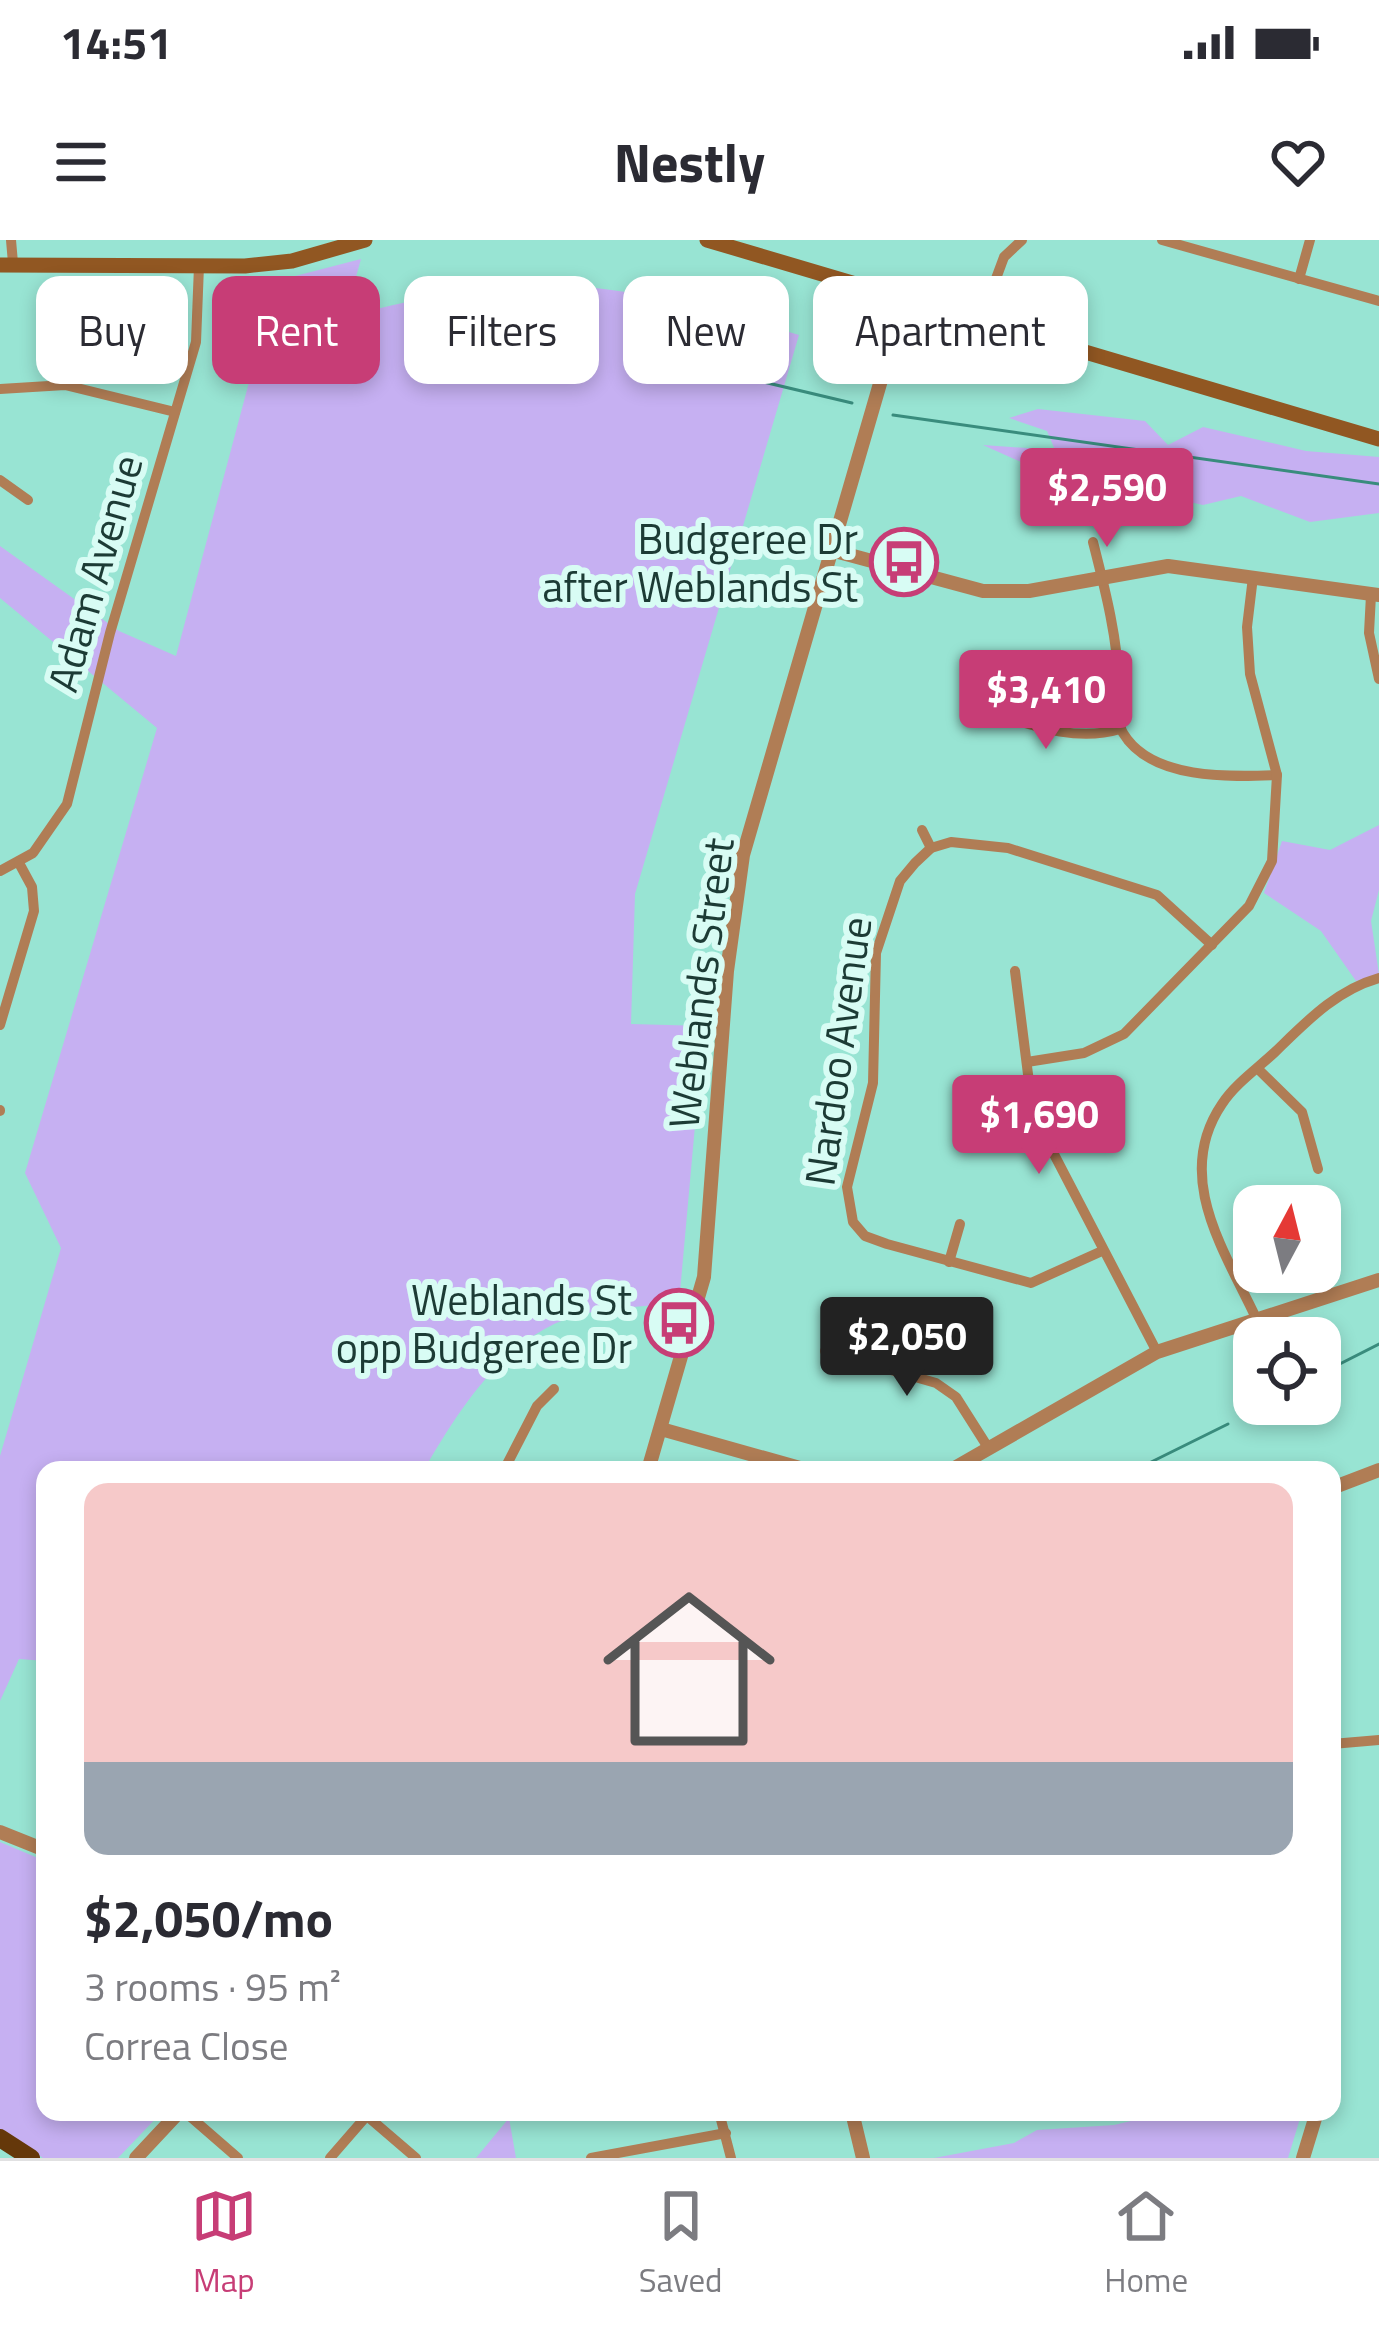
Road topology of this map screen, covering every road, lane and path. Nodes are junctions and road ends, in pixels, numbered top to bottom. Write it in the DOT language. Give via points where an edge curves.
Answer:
graph roads {
  1 [pos="10,240"];
  2 [pos="364,240"];
  3 [pos="706,240"];
  4 [pos="1022,240"];
  5 [pos="1162,240"];
  6 [pos="1310,240"];
  7 [pos="728,243"];
  8 [pos="7,264"];
  9 [pos="199,266"];
  10 [pos="828,276"];
  11 [pos="997,276"];
  12 [pos="1299,279"];
  13 [pos="1379,302"];
  14 [pos="1088,351"];
  15 [pos="880,384"];
  16 [pos="0,389"];
  17 [pos="175,412"];
  18 [pos="1379,439"];
  19 [pos="0,480"];
  20 [pos="28,500"];
  21 [pos="1093,542"];
  22 [pos="831,550"];
  23 [pos="1101,577"];
  24 [pos="1253,578"];
  25 [pos="1375,595"];
  26 [pos="1379,679"];
  27 [pos="974,707"];
  28 [pos="1120,729"];
  29 [pos="1276,775"];
  30 [pos="922,830"];
  31 [pos="932,848"];
  32 [pos="19,863"];
  33 [pos="0,871"];
  34 [pos="1212,946"];
  35 [pos="1015,971"];
  36 [pos="1379,978"];
  37 [pos="6,986"];
  38 [pos="0,1025"];
  39 [pos="1027,1062"];
  40 [pos="1258,1069"];
  41 [pos="1318,1169"];
  42 [pos="959,1224"];
  43 [pos="1102,1251"];
  44 [pos="949,1262"];
  45 [pos="1379,1280"];
  46 [pos="1256,1317"];
  47 [pos="1259,1317"];
  48 [pos="1233,1326"];
  49 [pos="825,1351"];
  50 [pos="1157,1352"];
  51 [pos="554,1389"];
  52 [pos="661,1429"];
  53 [pos="989,1449"];
  54 [pos="509,1461"];
  55 [pos="651,1461"];
  56 [pos="774,1461"];
  57 [pos="967,1461"];
  58 [pos="1379,1470"];
  59 [pos="1341,1485"];
  60 [pos="1379,1740"];
  61 [pos="1341,1743"];
  62 [pos="0,1832"];
  63 [pos="36,1846"];
  64 [pos="173,2121"];
  65 [pos="193,2121"];
  66 [pos="362,2121"];
  67 [pos="376,2121"];
  68 [pos="722,2121"];
  69 [pos="854,2121"];
  70 [pos="1314,2121"];
  71 [pos="726,2133"];
  72 [pos="0,2138"];
  73 [pos="31,2158"];
  74 [pos="136,2158"];
  75 [pos="238,2158"];
  76 [pos="330,2158"];
  77 [pos="416,2158"];
  78 [pos="591,2158"];
  79 [pos="731,2158"];
  80 [pos="863,2158"];
  81 [pos="1303,2158"];
  1 -- 8 [label="street"];
  2 -- 9 [label="main road" via="292,261"];
  3 -- 7 [label="main road"];
  4 -- 11 [label="street"];
  5 -- 12 [label="street"];
  6 -- 12 [label="street"];
  7 -- 10 [label="main road"];
  8 -- 9 [label="main road"];
  9 -- 17 [label="street, Adam Avenue" via="198,329"];
  12 -- 13 [label="street"];
  14 -- 18 [label="main road"];
  15 -- 22 [label="street, Weblands Street"];
  16 -- 17 [label="street" via="65,385"];
  17 -- 32 [label="street, Adam Avenue" via="67,804"];
  19 -- 20 [label="street"];
  21 -- 23 [label="street"];
  22 -- 23 [label="street" via="982,591"];
  22 -- 52 [label="street, Weblands Street" via="737,884 705,1267"];
  23 -- 24 [label="street" via="1168,566"];
  23 -- 28 [label="street" via="1116,647"];
  24 -- 25 [label="street"];
  24 -- 29 [label="street" via="1250,674"];
  25 -- 26 [label="street" via="1369,633"];
  27 -- 28 [label="street" via="1065,734"];
  28 -- 29 [label="street" via="1136,749 1175,768"];
  29 -- 34 [label="street" via="1272,861 1249,906"];
  30 -- 31 [label="street"];
  31 -- 34 [label="street" via="978,842 1136,886"];
  31 -- 44 [label="street, Nardoo Avenue" via="900,881 876,952 873,1083 846,1205 865,1236"];
  32 -- 33 [label="street, Adam Avenue"];
  32 -- 37 [label="street" via="35,899"];
  34 -- 39 [label="street" via="1124,1034 1084,1053"];
  35 -- 39 [label="street"];
  36 -- 40 [label="street" via="1319,1009"];
  37 -- 38 [label="street"];
  39 -- 43 [label="street" via="1044,1135"];
  40 -- 41 [label="street" via="1301,1112"];
  40 -- 46 [label="street" via="1224,1101 1199,1173 1206,1213"];
  42 -- 44 [label="street"];
  43 -- 44 [label="street, Nardoo Avenue" via="1031,1283"];
  43 -- 50 [label="street"];
  45 -- 47 [label="street"];
  48 -- 50 [label="street"];
  49 -- 53 [label="street" via="936,1383 956,1397"];
  50 -- 53 [label="street"];
  51 -- 54 [label="street"];
  52 -- 55 [label="street, Weblands Street"];
  52 -- 56 [label="street"];
  53 -- 57 [label="street"];
  58 -- 59 [label="street"];
  60 -- 61 [label="street"];
  62 -- 63 [label="street"];
  64 -- 74 [label="street"];
  65 -- 75 [label="street"];
  66 -- 76 [label="street"];
  67 -- 77 [label="street"];
  68 -- 71 [label="street"];
  69 -- 80 [label="street"];
  70 -- 81 [label="street"];
  71 -- 78 [label="street"];
  71 -- 79 [label="street"];
  72 -- 73 [label="highway"];
}
